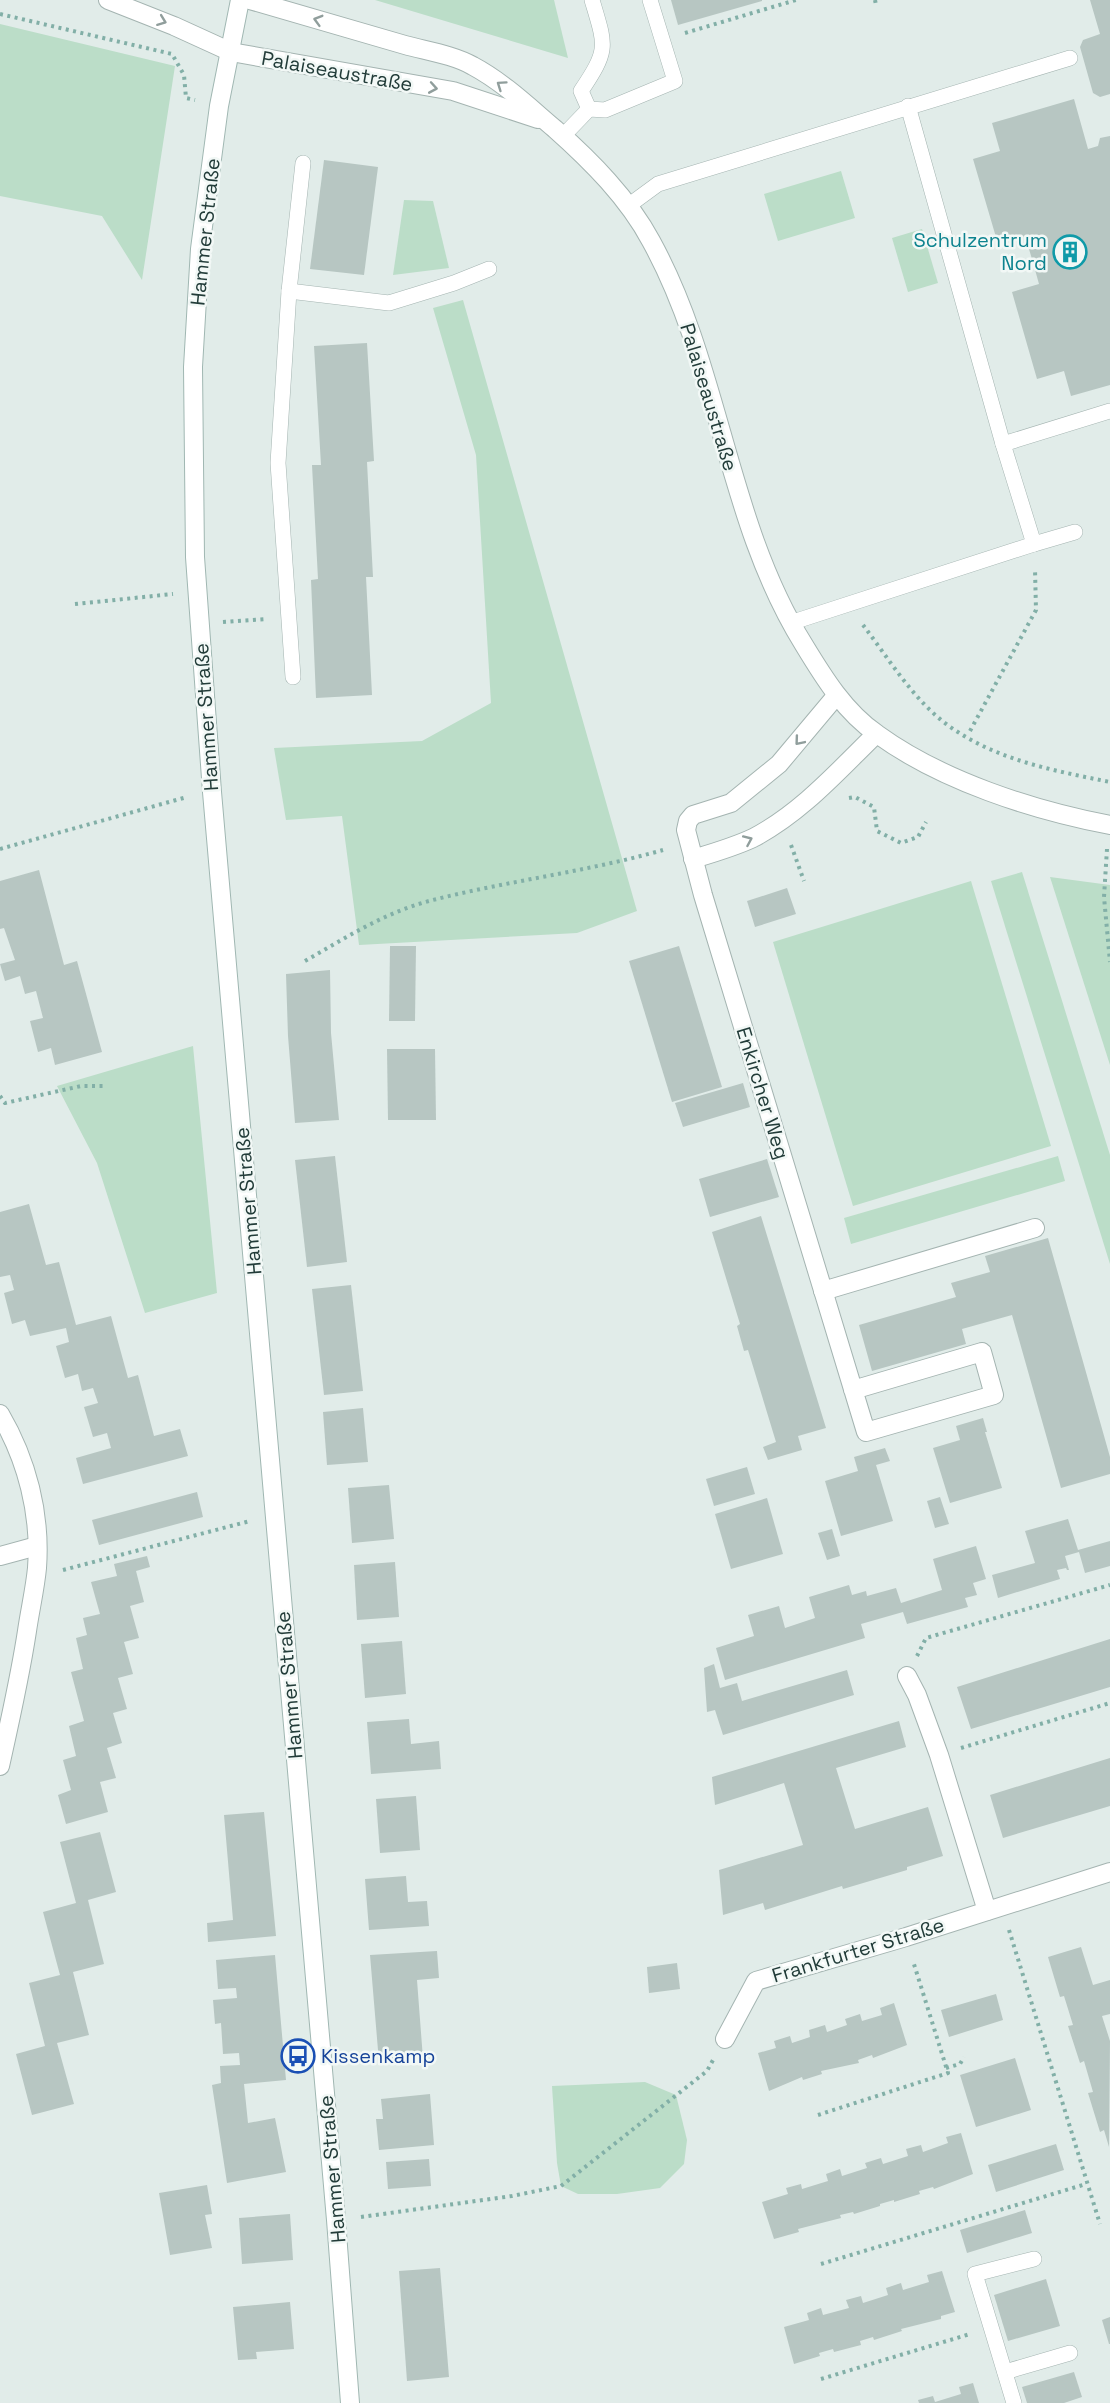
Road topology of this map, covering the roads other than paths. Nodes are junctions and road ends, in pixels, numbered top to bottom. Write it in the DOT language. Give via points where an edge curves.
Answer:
graph roads {
  1 [pos="108,0"];
  2 [pos="240,0"];
  3 [pos="250,0"];
  4 [pos="592,0"];
  5 [pos="650,0"];
  6 [pos="231,52"];
  7 [pos="1070,58"];
  8 [pos="908,106"];
  9 [pos="589,109"];
  10 [pos="546,122"];
  11 [pos="563,136"];
  12 [pos="303,163"];
  13 [pos="628,207"];
  14 [pos="489,269"];
  15 [pos="289,291"];
  16 [pos="1110,411"];
  17 [pos="1003,444"];
  18 [pos="1075,532"];
  19 [pos="1035,544"];
  20 [pos="790,623"];
  21 [pos="292,677"];
  22 [pos="836,696"];
  23 [pos="876,734"];
  24 [pos="1110,825"];
  25 [pos="693,860"];
  26 [pos="1035,1228"];
  27 [pos="823,1291"];
  28 [pos="854,1390"];
  29 [pos="0,1414"];
  30 [pos="37,1546"];
  31 [pos="0,1556"];
  32 [pos="907,1676"];
  33 [pos="0,1766"];
  34 [pos="1110,1872"];
  35 [pos="994,1908"];
  36 [pos="725,2039"];
  37 [pos="1034,2259"];
  38 [pos="1070,2353"];
  39 [pos="1005,2372"];
  40 [pos="350,2403"];
  41 [pos="1014,2403"];
  1 -- 6 [label="street, Palaiseaustraße, one-way"];
  2 -- 6 [label="street, Hammer Straße"];
  10 -- 3 [label="street, Palaiseaustraße, one-way" via="471,64"];
  4 -- 9 [label="lane" via="604,40 602,55 581,91"];
  5 -- 9 [label="lane" via="675,81 605,110"];
  6 -- 10 [label="street, Palaiseaustraße, one-way" via="453,91"];
  6 -- 40 [label="street, Hammer Straße" via="219,106 195,317 197,591"];
  7 -- 8 [label="lane"];
  8 -- 13 [label="lane" via="657,184"];
  8 -- 17 [label="lane"];
  9 -- 11 [label="lane"];
  10 -- 11 [label="street, Palaiseaustraße"];
  11 -- 13 [label="street, Palaiseaustraße"];
  12 -- 15 [label="lane"];
  13 -- 20 [label="street, Palaiseaustraße" via="650,239 678,296 748,527"];
  14 -- 15 [label="lane" via="389,303"];
  15 -- 21 [label="lane" via="278,463"];
  16 -- 17 [label="lane"];
  17 -- 19 [label="lane"];
  18 -- 19 [label="lane"];
  19 -- 20 [label="lane"];
  20 -- 22 [label="street, Palaiseaustraße"];
  22 -- 23 [label="street, Palaiseaustraße"];
  22 -- 25 [label="street, one-way" via="779,764 730,803 693,815 686,830"];
  23 -- 24 [label="street, Palaiseaustraße" via="956,780 1027,804"];
  25 -- 23 [label="street, one-way" via="753,838 782,820"];
  25 -- 27 [label="street, Enkircher Weg"];
  26 -- 27 [label="street"];
  27 -- 28 [label="street, Enkircher Weg"];
  28 -- 28 [label="street, Enkircher Weg" via="982,1352 994,1395 866,1432"];
  29 -- 30 [label="street" via="28,1475"];
  30 -- 31 [label="street"];
  30 -- 33 [label="street" via="20,1677"];
  32 -- 35 [label="street"];
  34 -- 35 [label="street, Frankfurter Straße"];
  35 -- 36 [label="street, Frankfurter Straße" via="756,1981"];
  37 -- 39 [label="lane" via="975,2274"];
  38 -- 39 [label="lane"];
  39 -- 41 [label="lane"];
}
